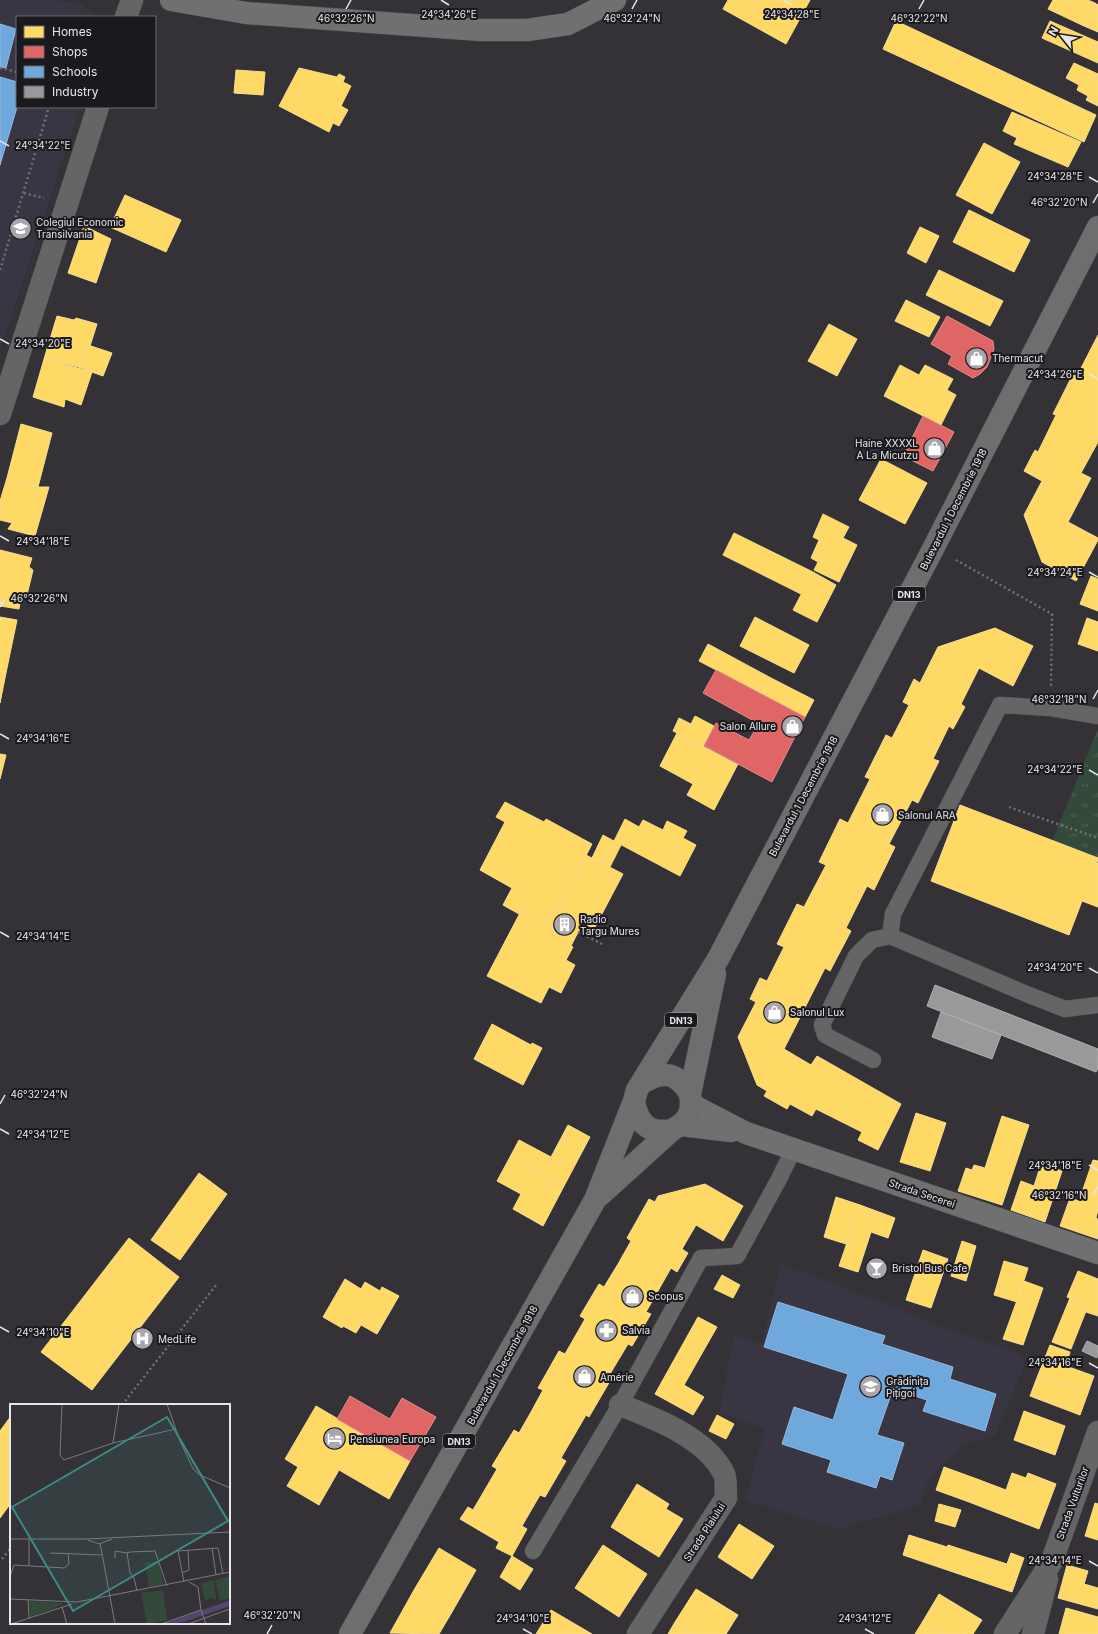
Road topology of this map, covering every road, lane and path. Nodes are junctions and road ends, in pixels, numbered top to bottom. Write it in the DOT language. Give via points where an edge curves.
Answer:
graph roads {
  1 [pos="132,0"];
  2 [pos="171,0"];
  3 [pos="615,0"];
  4 [pos="126,16"];
  5 [pos="0,68"];
  6 [pos="16,72"];
  7 [pos="49,108"];
  8 [pos="98,108"];
  9 [pos="1098,227"];
  10 [pos="0,270"];
  11 [pos="0,414"];
  12 [pos="955,560"];
  13 [pos="1051,708"];
  14 [pos="1098,716"];
  15 [pos="1009,807"];
  16 [pos="1098,838"];
  17 [pos="578,932"];
  18 [pos="890,936"];
  19 [pos="602,944"];
  20 [pos="718,959"];
  21 [pos="1098,1005"];
  22 [pos="873,1060"];
  23 [pos="644,1082"];
  24 [pos="691,1099"];
  25 [pos="634,1101"];
  26 [pos="677,1127"];
  27 [pos="746,1133"];
  28 [pos="794,1148"];
  29 [pos="595,1200"];
  30 [pos="1098,1253"];
  31 [pos="217,1284"];
  32 [pos="123,1404"];
  33 [pos="620,1405"];
  34 [pos="1098,1432"];
  35 [pos="10,1549"];
  36 [pos="533,1551"];
  37 [pos="2,1559"];
  38 [pos="1052,1562"];
  39 [pos="350,1634"];
  40 [pos="638,1634"];
  41 [pos="1005,1634"];
  42 [pos="1033,1634"];
  1 -- 4 [label="street"];
  2 -- 3 [label="street" via="246,13 480,30 527,30 568,24"];
  5 -- 6 [label="path"];
  7 -- 10 [label="path"];
  8 -- 11 [label="street"];
  9 -- 20 [label="main road, Bulevardul 1 Decembrie 1918 / DN13" via="934,548"];
  12 -- 13 [label="path" via="1052,614"];
  13 -- 14 [label="lane"];
  13 -- 18 [label="lane" via="1000,705 893,914"];
  15 -- 16 [label="path"];
  17 -- 19 [label="path"];
  18 -- 21 [label="lane" via="1065,1009"];
  18 -- 22 [label="lane" via="872,940 856,956 822,1025 825,1035"];
  20 -- 23 [label="main road, Bulevardul 1 Decembrie 1918 / DN13"];
  20 -- 24 [label="main road, Bulevardul 1 Decembrie 1918 / DN13"];
  23 -- 24 [label="main road" via="654,1076 665,1074 676,1077 684,1084"];
  23 -- 25 [label="main road, Bulevardul 1 Decembrie 1918" via="637,1090"];
  24 -- 26 [label="main road, Bulevardul 1 Decembrie 1918" via="689,1116"];
  24 -- 27 [label="street, Strada Secerei"];
  25 -- 26 [label="main road" via="636,1112 650,1129 661,1132"];
  25 -- 29 [label="main road, Bulevardul 1 Decembrie 1918 / DN13"];
  26 -- 27 [label="street, Strada Secerei"];
  26 -- 29 [label="main road, Bulevardul 1 Decembrie 1918 / DN13"];
  27 -- 28 [label="street, Strada Secerei"];
  28 -- 30 [label="street, Strada Secerei"];
  28 -- 33 [label="lane" via="737,1256 701,1258"];
  29 -- 39 [label="main road, Bulevardul 1 Decembrie 1918 / DN13"];
  31 -- 32 [label="path"];
  33 -- 36 [label="lane"];
  33 -- 40 [label="street, Strada Plaiului" via="663,1421 708,1452 724,1475 726,1498"];
  34 -- 38 [label="street, Strada Vulturilor"];
  35 -- 37 [label="path"];
  38 -- 41 [label="street, Strada Vulturilor"];
  38 -- 42 [label="street"];
}
